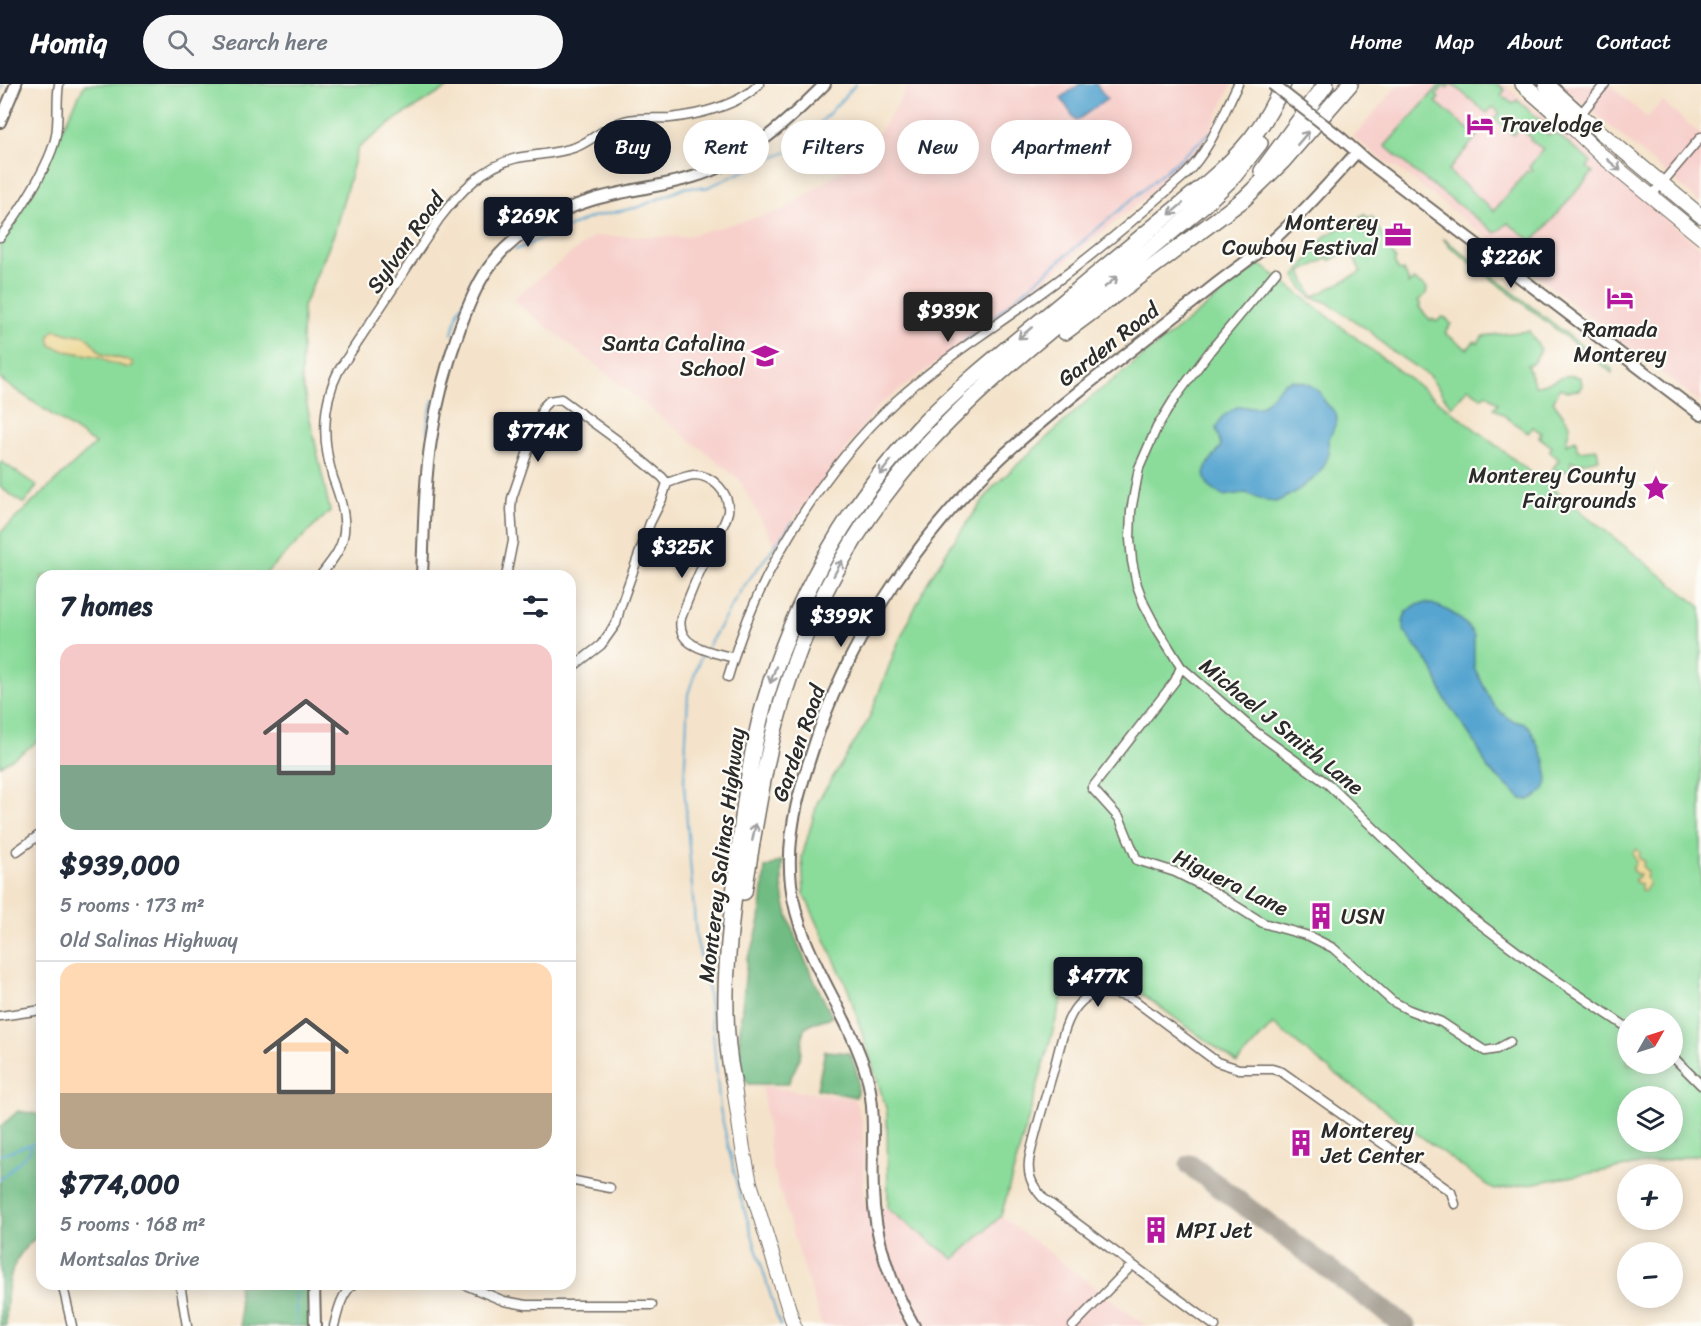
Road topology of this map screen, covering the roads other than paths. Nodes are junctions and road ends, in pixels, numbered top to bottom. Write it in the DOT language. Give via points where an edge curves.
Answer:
graph roads {
  1 [pos="16,84"];
  2 [pos="59,84"];
  3 [pos="759,84"];
  4 [pos="825,84"];
  5 [pos="1238,84"];
  6 [pos="1273,84"];
  7 [pos="1283,84"];
  8 [pos="1291,84"];
  9 [pos="1326,84"];
  10 [pos="1350,84"];
  11 [pos="1523,84"];
  12 [pos="1546,84"];
  13 [pos="1605,84"];
  14 [pos="1575,120"];
  15 [pos="0,122"];
  16 [pos="1701,137"];
  17 [pos="1357,152"];
  18 [pos="1220,171"];
  19 [pos="1662,184"];
  20 [pos="1652,196"];
  21 [pos="1701,216"];
  22 [pos="0,237"];
  23 [pos="1701,237"];
  24 [pos="1181,246"];
  25 [pos="1276,272"];
  26 [pos="970,401"];
  27 [pos="1701,415"];
  28 [pos="667,483"];
  29 [pos="325,570"];
  30 [pos="422,570"];
  31 [pos="507,570"];
  32 [pos="734,658"];
  33 [pos="576,664"];
  34 [pos="1181,666"];
  35 [pos="728,677"];
  36 [pos="36,837"];
  37 [pos="16,851"];
  38 [pos="36,1011"];
  39 [pos="0,1016"];
  40 [pos="1617,1021"];
  41 [pos="1510,1042"];
  42 [pos="1683,1067"];
  43 [pos="733,1080"];
  44 [pos="1701,1085"];
  45 [pos="576,1181"];
  46 [pos="610,1188"];
  47 [pos="1455,1204"];
  48 [pos="1132,1264"];
  49 [pos="181,1290"];
  50 [pos="314,1290"];
  51 [pos="347,1290"];
  52 [pos="477,1290"];
  53 [pos="63,1291"];
  54 [pos="652,1305"];
  55 [pos="72,1326"];
  56 [pos="187,1326"];
  57 [pos="315,1326"];
  58 [pos="334,1326"];
  59 [pos="794,1326"];
  60 [pos="914,1326"];
  61 [pos="1073,1326"];
  62 [pos="1215,1326"];
  1 -- 15 [label="street"];
  2 -- 22 [label="street" via="56,137 51,151"];
  3 -- 29 [label="street, Sylvan Road" via="747,95 722,106 683,116 624,121 576,147 498,164 470,184 449,207 332,383 324,430 344,531 337,555"];
  4 -- 30 [label="street" via="770,134 731,161 692,178 575,206 525,232 494,261 468,306 446,370 429,451"];
  5 -- 32 [label="street" via="1210,144 1185,175 1059,280 922,378 860,438 781,551 750,612"];
  6 -- 17 [label="street, bridge"];
  6 -- 18 [label="highway" via="1256,125"];
  7 -- 18 [label="highway" via="1255,135"];
  26 -- 8 [label="highway, one-way" via="1228,183 1262,140"];
  9 -- 24 [label="highway" via="1252,182"];
  24 -- 10 [label="highway, one-way" via="1264,182"];
  11 -- 14 [label="highway"];
  12 -- 14 [label="highway"];
  13 -- 14 [label="street"];
  14 -- 19 [label="main road"];
  14 -- 20 [label="main road, one-way" via="1600,154"];
  16 -- 19 [label="street"];
  17 -- 27 [label="street"];
  17 -- 60 [label="street, Garden Road" via="1270,242 1049,416 961,498 885,598 845,670 823,720 792,826 789,865 793,899 806,941 849,1029 867,1078 873,1110 873,1196 878,1230 893,1281"];
  18 -- 43 [label="highway, Monterey Salinas Highway, one-way" via="938,409 869,489 818,571 776,668 753,751 727,976 728,1051"];
  19 -- 20 [label="street"];
  19 -- 21 [label="main road"];
  20 -- 23 [label="main road"];
  24 -- 26 [label="highway"];
  25 -- 34 [label="street, Michael J Smith Lane" via="1175,398 1139,468 1131,511 1131,561 1144,604"];
  43 -- 26 [label="highway, Monterey Salinas Highway, one-way" via="732,1011 741,911 769,754 793,669 825,592 868,519 915,459"];
  28 -- 31 [label="street" via="567,404 558,399 549,401 543,407 512,498 513,541"];
  28 -- 32 [label="street" via="691,475 705,477 725,495 727,516 698,576 680,626 693,646"];
  28 -- 33 [label="street" via="616,624 601,645"];
  32 -- 35 [label="street"];
  34 -- 40 [label="street, Michael J Smith Lane" via="1257,733 1328,784 1467,914"];
  34 -- 41 [label="street, Higuera Lane" via="1175,681 1092,788 1120,819 1137,860 1208,888 1263,923 1309,936 1333,948 1392,1001 1441,1022 1485,1051"];
  36 -- 37 [label="street"];
  38 -- 39 [label="street"];
  42 -- 44 [label="street"];
  43 -- 59 [label="main road, Monterey Salinas Highway" via="750,1183"];
  45 -- 46 [label="street"];
  47 -- 48 [label="street" via="1450,1192 1282,1072 1239,1069 1217,1062 1134,1000 1118,994 1098,994 1079,1003 1065,1032 1028,1172 1032,1185 1044,1198"];
  48 -- 61 [label="street"];
  48 -- 62 [label="street"];
  49 -- 56 [label="street"];
  50 -- 57 [label="street"];
  51 -- 58 [label="street"];
  52 -- 54 [label="street" via="526,1305"];
  53 -- 55 [label="street"];
}
